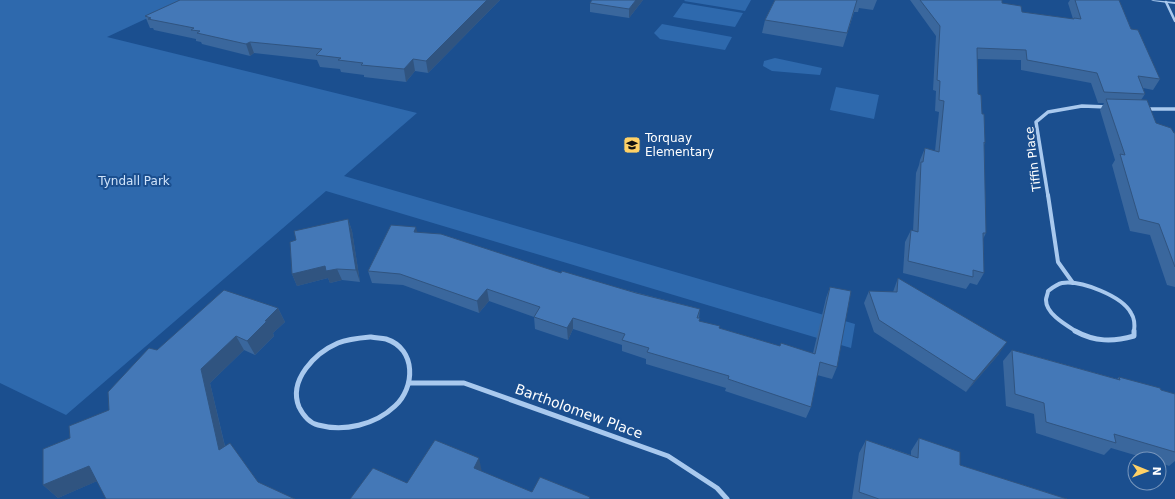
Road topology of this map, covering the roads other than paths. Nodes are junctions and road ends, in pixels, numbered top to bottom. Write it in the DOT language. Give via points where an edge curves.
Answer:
graph roads {
  1 [pos="1153,0"];
  2 [pos="1166,2"];
  3 [pos="1175,3"];
  4 [pos="1175,22"];
  5 [pos="1111,107"];
  6 [pos="1140,108"];
  7 [pos="1175,109"];
  8 [pos="1073,282"];
  9 [pos="410,383"];
  10 [pos="727,499"];
  1 -- 2 [label="street"];
  2 -- 3 [label="street"];
  2 -- 4 [label="street"];
  5 -- 8 [label="street, Tiffin Place" via="1082,106 1048,112 1036,122 1058,262"];
  6 -- 7 [label="street"];
  8 -- 8 [label="street" via="1052,286 1046,292 1049,309 1056,318 1082,335 1097,340 1119,341 1134,336 1134,318 1116,298"];
  9 -- 9 [label="street" via="411,369 408,356 399,346 379,338 354,338 322,352 308,365 299,380 296,396 300,411 310,422 327,429 348,429 368,424 387,413 401,399"];
  9 -- 10 [label="street, Bartholomew Place" via="464,383 668,456 717,488"];
}
